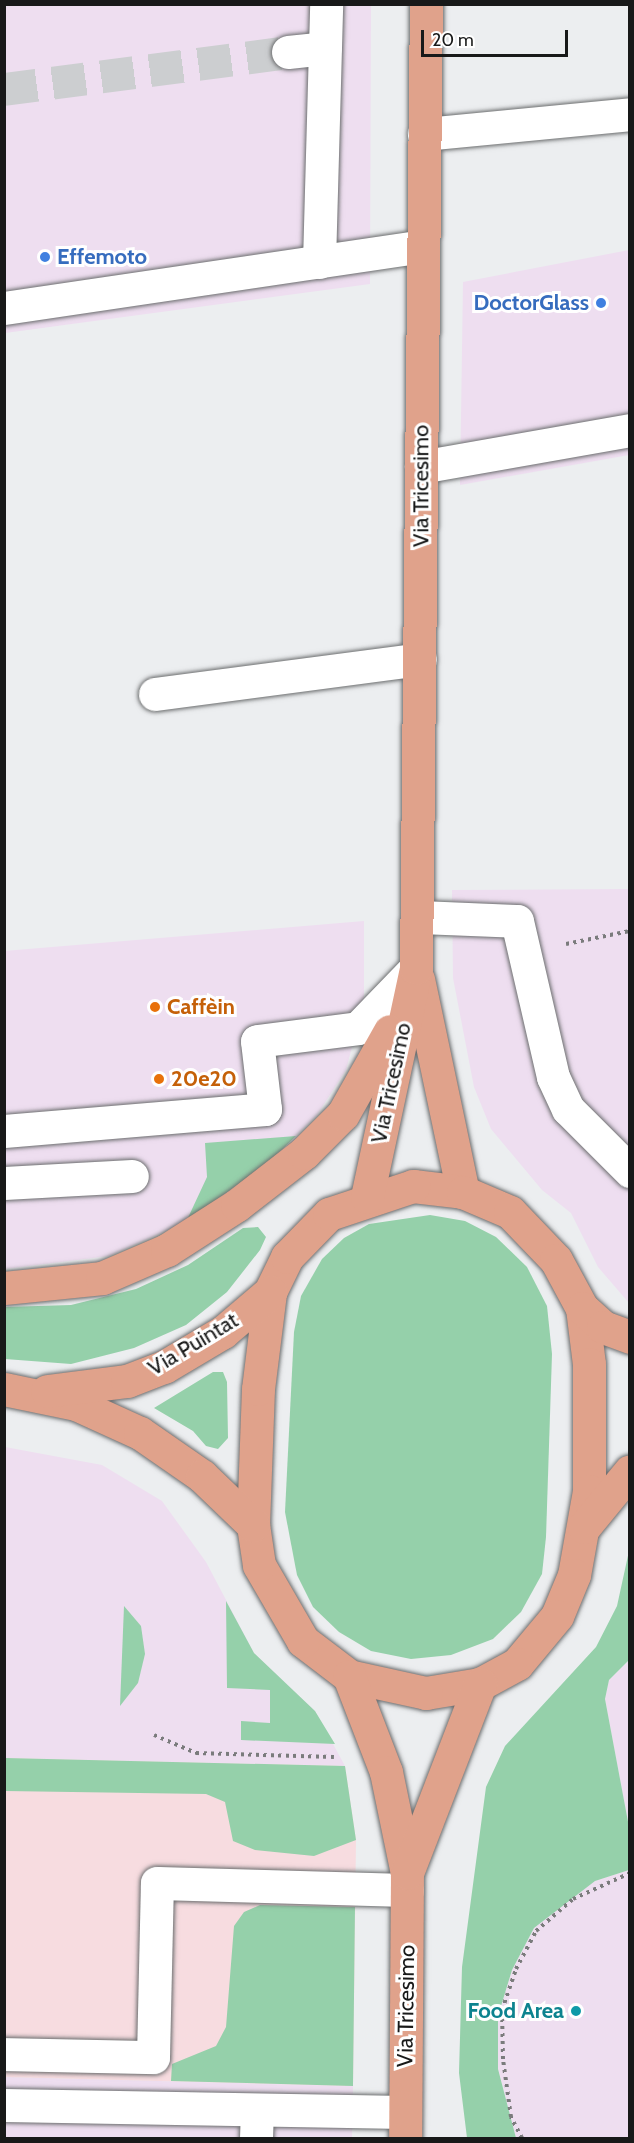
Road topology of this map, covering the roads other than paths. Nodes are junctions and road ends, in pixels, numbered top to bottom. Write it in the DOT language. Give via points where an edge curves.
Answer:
graph roads {
  1 [pos="326,4"];
  2 [pos="426,4"];
  3 [pos="325,48"];
  4 [pos="288,52"];
  5 [pos="630,114"];
  6 [pos="424,134"];
  7 [pos="422,246"];
  8 [pos="319,262"];
  9 [pos="4,308"];
  10 [pos="630,430"];
  11 [pos="421,467"];
  12 [pos="420,659"];
  13 [pos="155,694"];
  14 [pos="417,917"];
  15 [pos="416,968"];
  16 [pos="4,1131"];
  17 [pos="630,1172"];
  18 [pos="132,1176"];
  19 [pos="4,1183"];
  20 [pos="463,1192"];
  21 [pos="367,1197"];
  22 [pos="4,1288"];
  23 [pos="270,1292"];
  24 [pos="582,1308"];
  25 [pos="630,1337"];
  26 [pos="4,1389"];
  27 [pos="38,1392"];
  28 [pos="630,1471"];
  29 [pos="253,1526"];
  30 [pos="584,1527"];
  31 [pos="349,1676"];
  32 [pos="480,1684"];
  33 [pos="407,1882"];
  34 [pos="4,2054"];
  35 [pos="4,2105"];
  36 [pos="257,2125"];
  37 [pos="405,2125"];
  1 -- 3 [label="lane"];
  2 -- 6 [label="main road, Via Tricesimo"];
  3 -- 4 [label="lane"];
  3 -- 8 [label="lane"];
  5 -- 6 [label="lane"];
  6 -- 7 [label="main road, Via Tricesimo"];
  7 -- 8 [label="lane"];
  7 -- 11 [label="main road, Via Tricesimo"];
  8 -- 9 [label="lane"];
  10 -- 11 [label="lane"];
  11 -- 12 [label="main road, Via Tricesimo"];
  12 -- 13 [label="lane"];
  12 -- 14 [label="main road, Via Tricesimo"];
  14 -- 15 [label="main road, Via Tricesimo"];
  14 -- 17 [label="lane" via="517,921 553,1077 568,1109"];
  15 -- 16 [label="lane" via="358,1028 257,1041 265,1109"];
  15 -- 20 [label="main road, Via Tricesimo"];
  15 -- 21 [label="main road, Via Tricesimo"];
  15 -- 22 [label="main road" via="379,1057 343,1114 237,1206 167,1250 102,1278"];
  18 -- 19 [label="lane"];
  20 -- 21 [label="main road" via="413,1185"];
  20 -- 24 [label="main road" via="510,1212 556,1260"];
  21 -- 23 [label="main road" via="329,1214 302,1237"];
  23 -- 27 [label="main road, Via Puintat" via="223,1332 164,1367 127,1381"];
  23 -- 29 [label="main road" via="258,1389"];
  24 -- 25 [label="main road" via="603,1327"];
  24 -- 30 [label="main road" via="589,1375"];
  26 -- 27 [label="main road, Via Puintat"];
  27 -- 29 [label="main road, Via Puintat" via="140,1433 202,1476"];
  28 -- 30 [label="main road"];
  29 -- 31 [label="main road" via="259,1565 278,1607 303,1641"];
  30 -- 32 [label="main road" via="574,1575 542,1640 517,1664"];
  31 -- 32 [label="main road" via="426,1693"];
  31 -- 33 [label="main road, Via Tricesimo" via="386,1772"];
  32 -- 33 [label="main road, Via Tricesimo"];
  33 -- 34 [label="lane" via="157,1883 153,2057"];
  33 -- 37 [label="main road, Via Tricesimo"];
  35 -- 36 [label="lane"];
  36 -- 37 [label="lane"];
}
